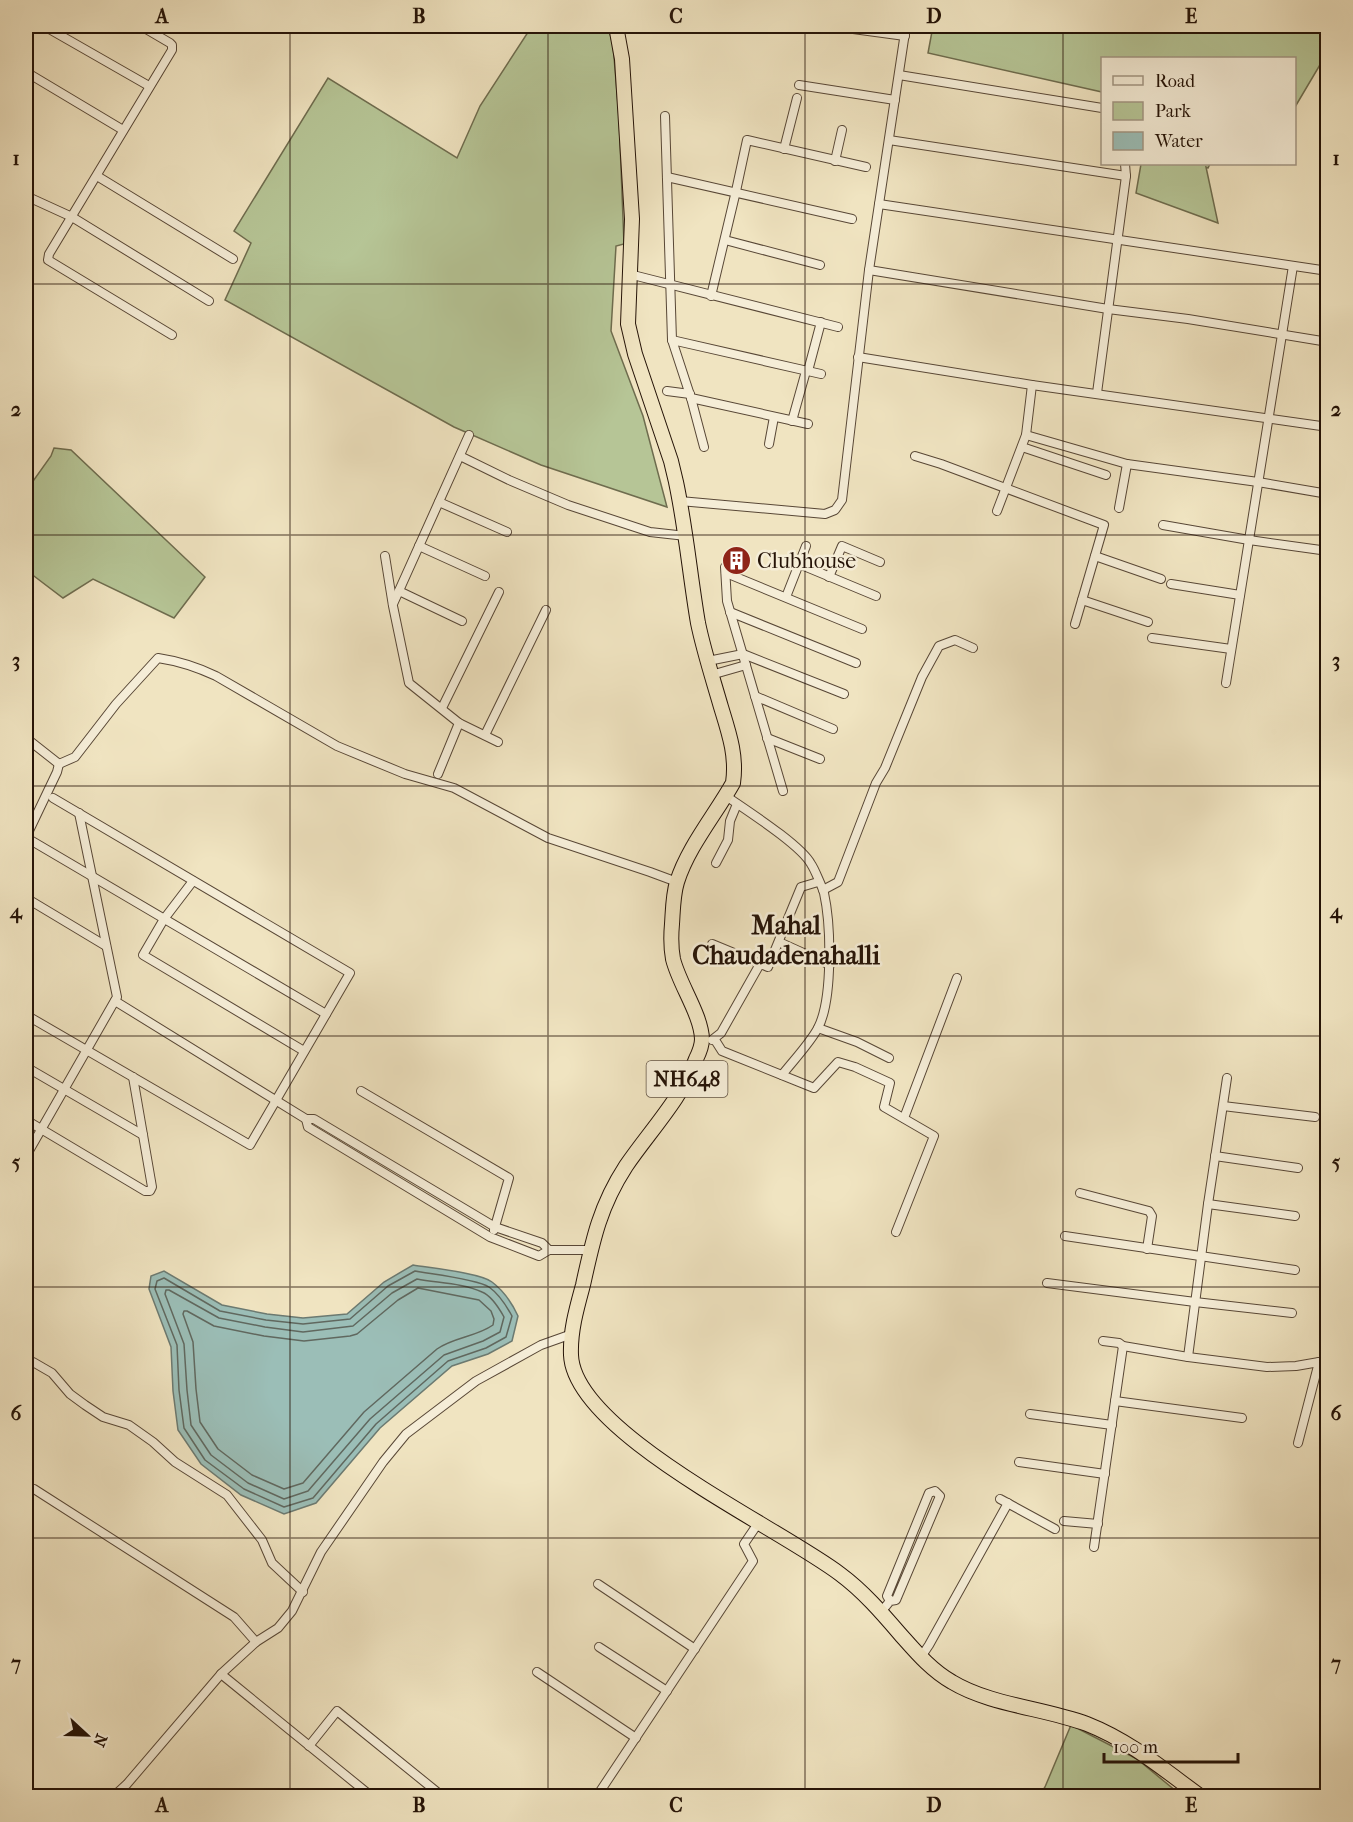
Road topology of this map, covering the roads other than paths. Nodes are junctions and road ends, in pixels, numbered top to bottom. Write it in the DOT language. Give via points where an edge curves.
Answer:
graph roads {
  1 [pos="44,26"];
  2 [pos="141,26"];
  3 [pos="616,26"];
  4 [pos="831,26"];
  5 [pos="906,26"];
  6 [pos="905,36"];
  7 [pos="26,72"];
  8 [pos="899,75"];
  9 [pos="799,85"];
  10 [pos="149,87"];
  11 [pos="797,98"];
  12 [pos="895,100"];
  13 [pos="1101,108"];
  14 [pos="665,116"];
  15 [pos="123,130"];
  16 [pos="842,130"];
  17 [pos="889,140"];
  18 [pos="784,149"];
  19 [pos="835,161"];
  20 [pos="1125,165"];
  21 [pos="866,167"];
  22 [pos="97,176"];
  23 [pos="1126,176"];
  24 [pos="667,177"];
  25 [pos="736,191"];
  26 [pos="26,196"];
  27 [pos="879,204"];
  28 [pos="72,217"];
  29 [pos="852,219"];
  30 [pos="725,240"];
  31 [pos="1117,240"];
  32 [pos="233,259"];
  33 [pos="820,265"];
  34 [pos="1293,266"];
  35 [pos="869,270"];
  36 [pos="1328,271"];
  37 [pos="629,274"];
  38 [pos="670,284"];
  39 [pos="711,296"];
  40 [pos="209,301"];
  41 [pos="1108,309"];
  42 [pos="821,322"];
  43 [pos="838,327"];
  44 [pos="1282,334"];
  45 [pos="172,335"];
  46 [pos="672,340"];
  47 [pos="1328,342"];
  48 [pos="858,357"];
  49 [pos="807,371"];
  50 [pos="821,374"];
  51 [pos="1032,385"];
  52 [pos="667,391"];
  53 [pos="1097,393"];
  54 [pos="690,396"];
  55 [pos="774,417"];
  56 [pos="1269,417"];
  57 [pos="792,421"];
  58 [pos="808,424"];
  59 [pos="1328,427"];
  60 [pos="469,435"];
  61 [pos="1026,435"];
  62 [pos="770,444"];
  63 [pos="704,447"];
  64 [pos="1022,447"];
  65 [pos="460,456"];
  66 [pos="915,456"];
  67 [pos="1127,464"];
  68 [pos="1106,475"];
  69 [pos="1258,482"];
  70 [pos="1006,489"];
  71 [pos="1328,494"];
  72 [pos="680,501"];
  73 [pos="439,502"];
  74 [pos="1119,508"];
  75 [pos="997,511"];
  76 [pos="1163,525"];
  77 [pos="507,532"];
  78 [pos="686,536"];
  79 [pos="1249,540"];
  80 [pos="419,546"];
  81 [pos="806,546"];
  82 [pos="1328,551"];
  83 [pos="385,556"];
  84 [pos="1095,556"];
  85 [pos="880,562"];
  86 [pos="799,564"];
  87 [pos="485,576"];
  88 [pos="829,577"];
  89 [pos="1161,579"];
  90 [pos="1171,584"];
  91 [pos="399,591"];
  92 [pos="499,592"];
  93 [pos="1240,595"];
  94 [pos="876,596"];
  95 [pos="786,597"];
  96 [pos="1082,600"];
  97 [pos="393,606"];
  98 [pos="546,610"];
  99 [pos="730,612"];
  100 [pos="462,621"];
  101 [pos="1148,622"];
  102 [pos="1075,624"];
  103 [pos="862,629"];
  104 [pos="1152,638"];
  105 [pos="973,648"];
  106 [pos="1231,649"];
  107 [pos="743,654"];
  108 [pos="856,663"];
  109 [pos="746,665"];
  110 [pos="709,668"];
  111 [pos="1226,683"];
  112 [pos="844,694"];
  113 [pos="755,696"];
  114 [pos="442,708"];
  115 [pos="459,723"];
  116 [pos="833,729"];
  117 [pos="485,735"];
  118 [pos="26,738"];
  119 [pos="767,738"];
  120 [pos="498,742"];
  121 [pos="820,759"];
  122 [pos="59,764"];
  123 [pos="438,774"];
  124 [pos="783,791"];
  125 [pos="52,798"];
  126 [pos="731,800"];
  127 [pos="78,813"];
  128 [pos="29,839"];
  129 [pos="716,863"];
  130 [pos="92,877"];
  131 [pos="193,881"];
  132 [pos="677,882"];
  133 [pos="818,882"];
  134 [pos="823,890"];
  135 [pos="26,898"];
  136 [pos="164,919"];
  137 [pos="779,942"];
  138 [pos="712,944"];
  139 [pos="106,946"];
  140 [pos="760,964"];
  141 [pos="830,965"];
  142 [pos="957,978"];
  143 [pos="115,1001"];
  144 [pos="326,1014"];
  145 [pos="26,1015"];
  146 [pos="818,1028"];
  147 [pos="708,1041"];
  148 [pos="87,1050"];
  149 [pos="304,1051"];
  150 [pos="890,1058"];
  151 [pos="26,1067"];
  152 [pos="782,1075"];
  153 [pos="133,1077"];
  154 [pos="1227,1078"];
  155 [pos="64,1090"];
  156 [pos="362,1091"];
  157 [pos="276,1100"];
  158 [pos="1223,1106"];
  159 [pos="1315,1117"];
  160 [pos="904,1118"];
  161 [pos="306,1119"];
  162 [pos="26,1120"];
  163 [pos="41,1130"];
  164 [pos="143,1135"];
  165 [pos="26,1156"];
  166 [pos="1215,1156"];
  167 [pos="1298,1168"];
  168 [pos="1080,1192"];
  169 [pos="1208,1204"];
  170 [pos="1295,1216"];
  171 [pos="495,1227"];
  172 [pos="896,1232"];
  173 [pos="1065,1236"];
  174 [pos="490,1237"];
  175 [pos="1147,1249"];
  176 [pos="549,1250"];
  177 [pos="591,1250"];
  178 [pos="1201,1257"];
  179 [pos="1295,1270"];
  180 [pos="1047,1283"];
  181 [pos="1195,1302"];
  182 [pos="1292,1313"];
  183 [pos="573,1334"];
  184 [pos="1103,1341"];
  185 [pos="1124,1346"];
  186 [pos="1188,1357"];
  187 [pos="26,1363"];
  188 [pos="1323,1363"];
  189 [pos="1116,1401"];
  190 [pos="1030,1414"];
  191 [pos="1242,1418"];
  192 [pos="1112,1425"];
  193 [pos="1298,1443"];
  194 [pos="1019,1462"];
  195 [pos="1105,1474"];
  196 [pos="34,1489"];
  197 [pos="1000,1499"];
  198 [pos="1008,1503"];
  199 [pos="1064,1521"];
  200 [pos="759,1522"];
  201 [pos="1098,1524"];
  202 [pos="1054,1529"];
  203 [pos="1094,1547"];
  204 [pos="598,1584"];
  205 [pos="303,1592"];
  206 [pos="885,1607"];
  207 [pos="256,1642"];
  208 [pos="599,1647"];
  209 [pos="694,1649"];
  210 [pos="921,1657"];
  211 [pos="537,1672"];
  212 [pos="221,1674"];
  213 [pos="667,1691"];
  214 [pos="636,1738"];
  215 [pos="309,1746"];
  216 [pos="114,1797"];
  217 [pos="371,1797"];
  218 [pos="442,1797"];
  219 [pos="597,1797"];
  220 [pos="1200,1797"];
  1 -- 10 [label="street"];
  2 -- 10 [label="street" via="172,45"];
  3 -- 37 [label="highway, NH648" via="622,59 632,219"];
  4 -- 6 [label="street"];
  5 -- 6 [label="street"];
  6 -- 8 [label="street"];
  7 -- 15 [label="street"];
  8 -- 12 [label="street"];
  8 -- 13 [label="street"];
  9 -- 12 [label="street"];
  10 -- 15 [label="street"];
  11 -- 18 [label="street"];
  12 -- 17 [label="street"];
  14 -- 24 [label="street"];
  15 -- 22 [label="street"];
  16 -- 19 [label="street"];
  17 -- 23 [label="street"];
  17 -- 27 [label="street"];
  18 -- 19 [label="street"];
  18 -- 25 [label="street" via="747,140"];
  19 -- 21 [label="street"];
  20 -- 23 [label="street"];
  22 -- 28 [label="street"];
  22 -- 32 [label="street"];
  23 -- 31 [label="street"];
  24 -- 25 [label="street"];
  24 -- 38 [label="street"];
  25 -- 29 [label="street"];
  25 -- 30 [label="street"];
  26 -- 28 [label="street"];
  27 -- 31 [label="street"];
  27 -- 35 [label="street"];
  28 -- 40 [label="street"];
  28 -- 45 [label="street" via="48,260"];
  30 -- 33 [label="street"];
  30 -- 39 [label="street"];
  31 -- 34 [label="street"];
  31 -- 41 [label="street"];
  34 -- 36 [label="street"];
  34 -- 44 [label="street"];
  35 -- 41 [label="street"];
  35 -- 48 [label="street"];
  37 -- 38 [label="street"];
  37 -- 72 [label="highway, NH648" via="630,334"];
  38 -- 39 [label="street"];
  38 -- 46 [label="street"];
  39 -- 42 [label="street"];
  41 -- 44 [label="street"];
  41 -- 53 [label="street"];
  42 -- 43 [label="street"];
  42 -- 49 [label="street"];
  44 -- 47 [label="street"];
  44 -- 56 [label="street"];
  46 -- 49 [label="street"];
  46 -- 54 [label="street"];
  48 -- 51 [label="street"];
  48 -- 72 [label="street" via="842,500 835,510 825,514"];
  49 -- 50 [label="street"];
  49 -- 57 [label="street"];
  51 -- 53 [label="street"];
  51 -- 61 [label="street"];
  52 -- 54 [label="street"];
  53 -- 56 [label="street"];
  54 -- 55 [label="street"];
  54 -- 63 [label="street"];
  55 -- 57 [label="street"];
  55 -- 62 [label="street"];
  56 -- 59 [label="street"];
  56 -- 69 [label="street"];
  57 -- 58 [label="street"];
  60 -- 65 [label="street"];
  61 -- 64 [label="street"];
  61 -- 67 [label="street"];
  64 -- 68 [label="street"];
  64 -- 70 [label="street"];
  65 -- 73 [label="street"];
  65 -- 78 [label="street" via="568,505 650,532"];
  66 -- 70 [label="street"];
  67 -- 69 [label="street"];
  67 -- 74 [label="street"];
  69 -- 71 [label="street"];
  69 -- 79 [label="street"];
  70 -- 75 [label="street"];
  70 -- 84 [label="street" via="1104,525"];
  72 -- 78 [label="highway, NH648"];
  73 -- 77 [label="street"];
  73 -- 80 [label="street"];
  76 -- 79 [label="street"];
  78 -- 110 [label="highway, NH648" via="698,623"];
  79 -- 82 [label="street"];
  79 -- 93 [label="street"];
  80 -- 87 [label="street"];
  80 -- 91 [label="street"];
  81 -- 86 [label="street"];
  83 -- 97 [label="street"];
  84 -- 89 [label="street"];
  84 -- 96 [label="street"];
  85 -- 88 [label="street" via="842,546"];
  86 -- 88 [label="street"];
  86 -- 95 [label="street"];
  88 -- 94 [label="street"];
  90 -- 93 [label="street"];
  91 -- 97 [label="street"];
  91 -- 100 [label="street"];
  92 -- 114 [label="street"];
  93 -- 106 [label="street"];
  95 -- 99 [label="street" via="725,570"];
  95 -- 103 [label="street"];
  96 -- 101 [label="street"];
  96 -- 102 [label="street"];
  97 -- 114 [label="street" via="409,683"];
  98 -- 117 [label="street"];
  99 -- 107 [label="street"];
  99 -- 108 [label="street"];
  104 -- 106 [label="street"];
  105 -- 134 [label="street" via="955,640 939,646 876,783 838,882"];
  106 -- 111 [label="street"];
  107 -- 109 [label="street"];
  107 -- 110 [label="street"];
  107 -- 112 [label="street"];
  109 -- 110 [label="street"];
  109 -- 113 [label="street"];
  110 -- 126 [label="highway, NH648" via="735,757"];
  113 -- 116 [label="street"];
  113 -- 119 [label="street"];
  114 -- 115 [label="street"];
  115 -- 117 [label="street"];
  115 -- 123 [label="street"];
  117 -- 120 [label="street"];
  118 -- 122 [label="street"];
  119 -- 121 [label="street"];
  119 -- 124 [label="street"];
  122 -- 128 [label="street"];
  122 -- 132 [label="street" via="75,757 158,658 172,660 216,676 337,746 405,774 454,788 548,838"];
  125 -- 127 [label="street"];
  126 -- 129 [label="street" via="728,840"];
  126 -- 132 [label="highway, NH648" via="685,862"];
  126 -- 133 [label="street" via="798,848 811,863"];
  127 -- 130 [label="street"];
  127 -- 131 [label="street"];
  128 -- 130 [label="street"];
  130 -- 136 [label="street"];
  130 -- 139 [label="street"];
  131 -- 136 [label="street"];
  131 -- 144 [label="street" via="350,973"];
  132 -- 147 [label="highway, NH648" via="672,956 700,1030"];
  133 -- 134 [label="street"];
  133 -- 137 [label="street" via="801,887"];
  134 -- 141 [label="street"];
  135 -- 139 [label="street"];
  136 -- 144 [label="street"];
  136 -- 149 [label="street" via="143,955"];
  137 -- 140 [label="street" via="768,967"];
  137 -- 141 [label="street"];
  138 -- 140 [label="street"];
  139 -- 143 [label="street"];
  140 -- 147 [label="street" via="721,1033"];
  141 -- 146 [label="street" via="825,1008"];
  142 -- 160 [label="street"];
  143 -- 148 [label="street"];
  143 -- 157 [label="street"];
  144 -- 149 [label="street"];
  145 -- 148 [label="street"];
  146 -- 150 [label="street"];
  146 -- 152 [label="street"];
  147 -- 152 [label="street" via="722,1051"];
  147 -- 177 [label="highway, NH648" via="685,1084 615,1184"];
  148 -- 153 [label="street"];
  148 -- 155 [label="street"];
  149 -- 157 [label="street"];
  151 -- 155 [label="street"];
  152 -- 160 [label="street" via="814,1088 838,1062 855,1067 890,1083 884,1107"];
  153 -- 157 [label="street" via="250,1145"];
  153 -- 164 [label="street"];
  154 -- 158 [label="street"];
  155 -- 163 [label="street"];
  155 -- 164 [label="street"];
  156 -- 171 [label="street" via="509,1178"];
  157 -- 161 [label="street"];
  158 -- 159 [label="street"];
  158 -- 166 [label="street"];
  160 -- 172 [label="street" via="934,1136"];
  161 -- 171 [label="street" via="314,1119"];
  161 -- 174 [label="street" via="308,1127"];
  162 -- 163 [label="street"];
  163 -- 164 [label="street" via="148,1192 152,1186"];
  163 -- 165 [label="street"];
  166 -- 167 [label="street"];
  166 -- 169 [label="street"];
  168 -- 175 [label="street" via="1149,1211 1152,1216"];
  169 -- 170 [label="street"];
  169 -- 178 [label="street"];
  171 -- 174 [label="street"];
  171 -- 176 [label="street" via="542,1243"];
  173 -- 175 [label="street"];
  174 -- 176 [label="street" via="538,1256"];
  175 -- 178 [label="street"];
  176 -- 177 [label="street"];
  177 -- 183 [label="highway, NH648"];
  178 -- 179 [label="street"];
  178 -- 181 [label="street"];
  180 -- 181 [label="street"];
  181 -- 182 [label="street"];
  181 -- 186 [label="street"];
  183 -- 200 [label="highway, NH648" via="571,1357 576,1374 607,1416 667,1465"];
  183 -- 205 [label="street" via="541,1345 476,1381 406,1434 321,1552"];
  184 -- 185 [label="street"];
  185 -- 186 [label="street"];
  185 -- 189 [label="street"];
  186 -- 188 [label="street" via="1267,1367"];
  187 -- 205 [label="street" via="33,1362 52,1373 85,1405 103,1417 129,1425 227,1495 262,1540 272,1563"];
  188 -- 193 [label="street"];
  189 -- 191 [label="street"];
  189 -- 192 [label="street"];
  190 -- 192 [label="street"];
  192 -- 195 [label="street"];
  194 -- 195 [label="street"];
  195 -- 201 [label="street"];
  196 -- 207 [label="street" via="234,1617"];
  197 -- 198 [label="street"];
  198 -- 202 [label="street"];
  198 -- 210 [label="street"];
  199 -- 201 [label="street"];
  200 -- 206 [label="highway, NH648"];
  200 -- 209 [label="street" via="744,1544 753,1561"];
  201 -- 203 [label="street"];
  204 -- 209 [label="street"];
  205 -- 207 [label="street" via="278,1628"];
  206 -- 206 [label="street" via="929,1493 935,1491 940,1496 896,1600"];
  206 -- 210 [label="highway, NH648"];
  207 -- 212 [label="street"];
  208 -- 213 [label="street"];
  209 -- 213 [label="street"];
  210 -- 220 [label="highway, NH648" via="956,1685 1086,1724 1139,1750"];
  211 -- 214 [label="street"];
  212 -- 215 [label="street"];
  212 -- 216 [label="street"];
  213 -- 214 [label="street"];
  214 -- 219 [label="street"];
  215 -- 217 [label="street"];
  215 -- 218 [label="street" via="337,1711"];
}
